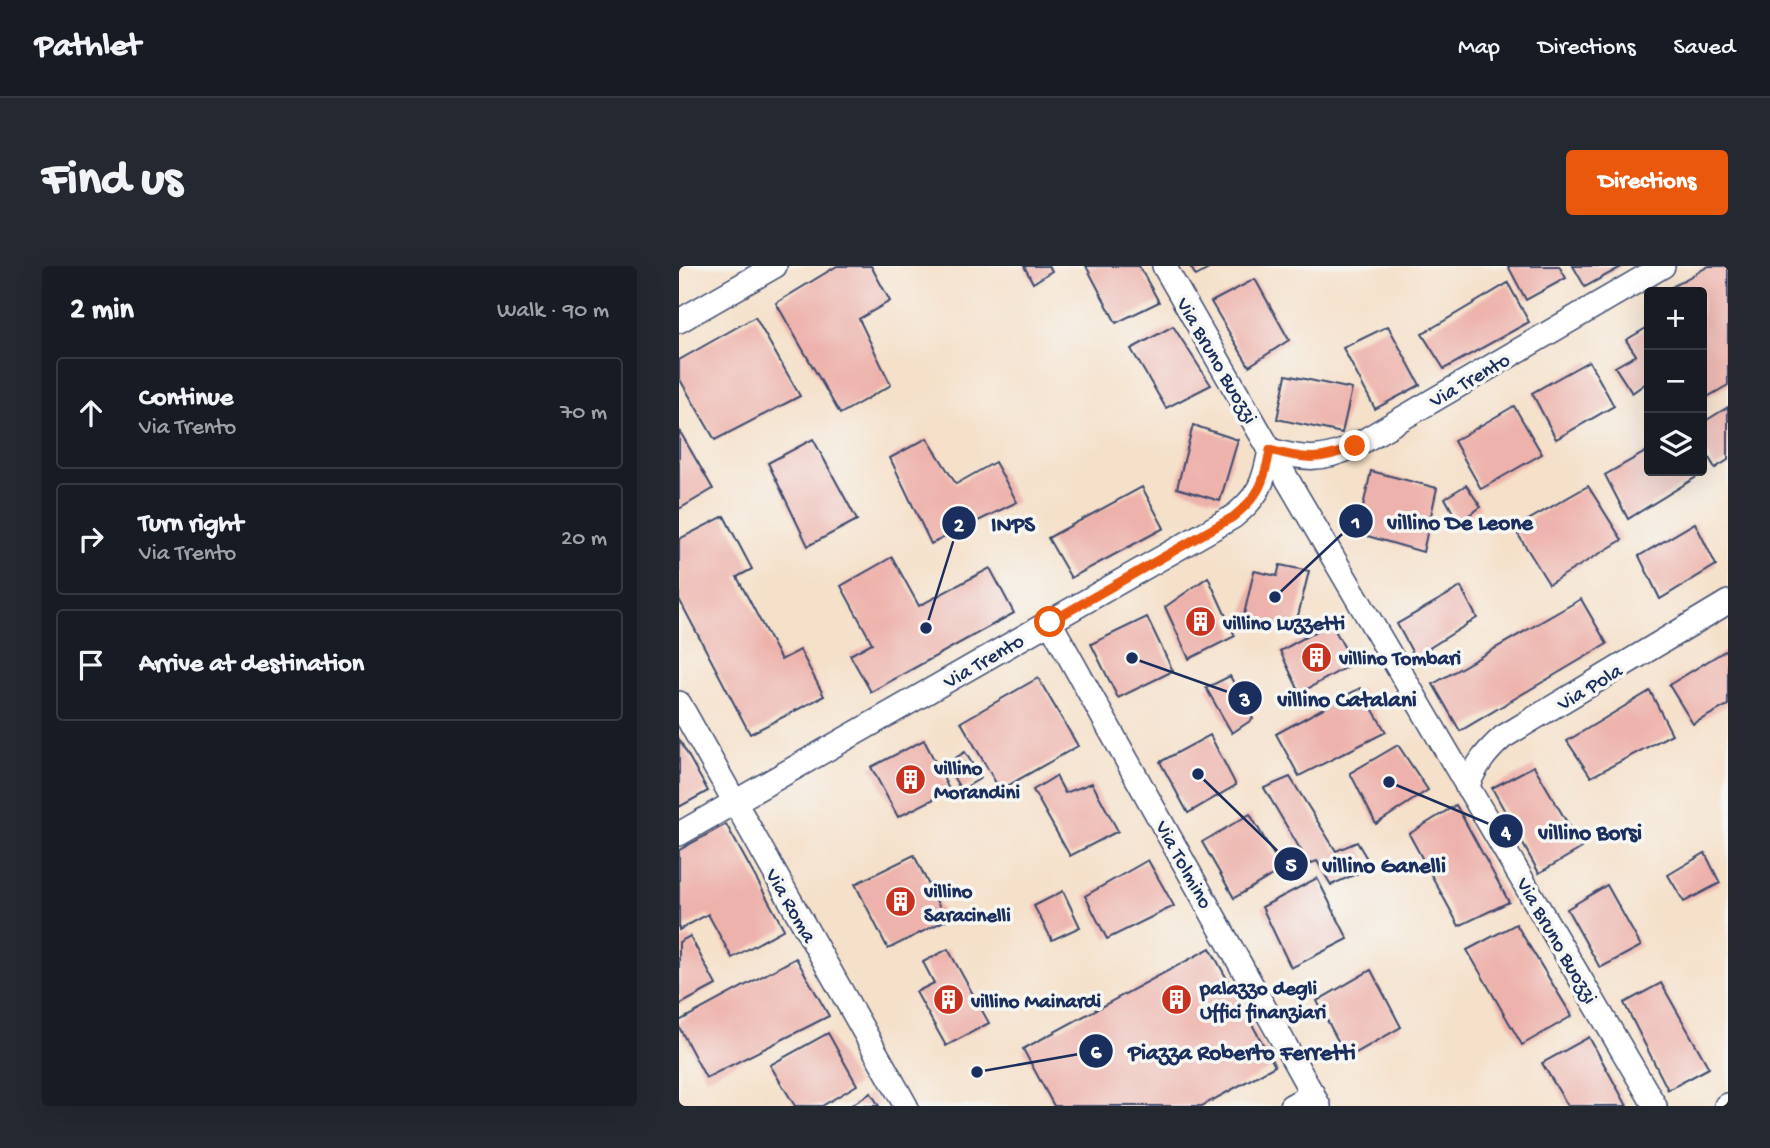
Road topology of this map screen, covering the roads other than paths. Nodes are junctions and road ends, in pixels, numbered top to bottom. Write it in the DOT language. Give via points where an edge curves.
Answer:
graph roads {
  1 [pos="775,266"];
  2 [pos="1164,266"];
  3 [pos="1663,266"];
  4 [pos="679,321"];
  5 [pos="1270,450"];
  6 [pos="1728,602"];
  7 [pos="1050,622"];
  8 [pos="679,703"];
  9 [pos="1467,786"];
  10 [pos="734,803"];
  11 [pos="679,834"];
  12 [pos="1316,1100"];
  13 [pos="906,1106"];
  14 [pos="1291,1106"];
  15 [pos="1655,1106"];
  1 -- 4 [label="street"];
  2 -- 5 [label="street, Via Bruno Buozzi"];
  3 -- 5 [label="street, Via Trento" via="1355,446 1312,459"];
  5 -- 7 [label="street, Via Trento" via="1261,488 1233,517"];
  5 -- 9 [label="street, Via Bruno Buozzi"];
  6 -- 9 [label="street, Via Pola" via="1503,737 1485,752"];
  7 -- 10 [label="street, Via Trento"];
  7 -- 12 [label="street, Via Tolmino"];
  8 -- 10 [label="street, Via Roma"];
  9 -- 15 [label="street, Via Bruno Buozzi"];
  10 -- 11 [label="street, Via Trento"];
  10 -- 13 [label="street, Via Roma"];
  12 -- 14 [label="street"];
}
